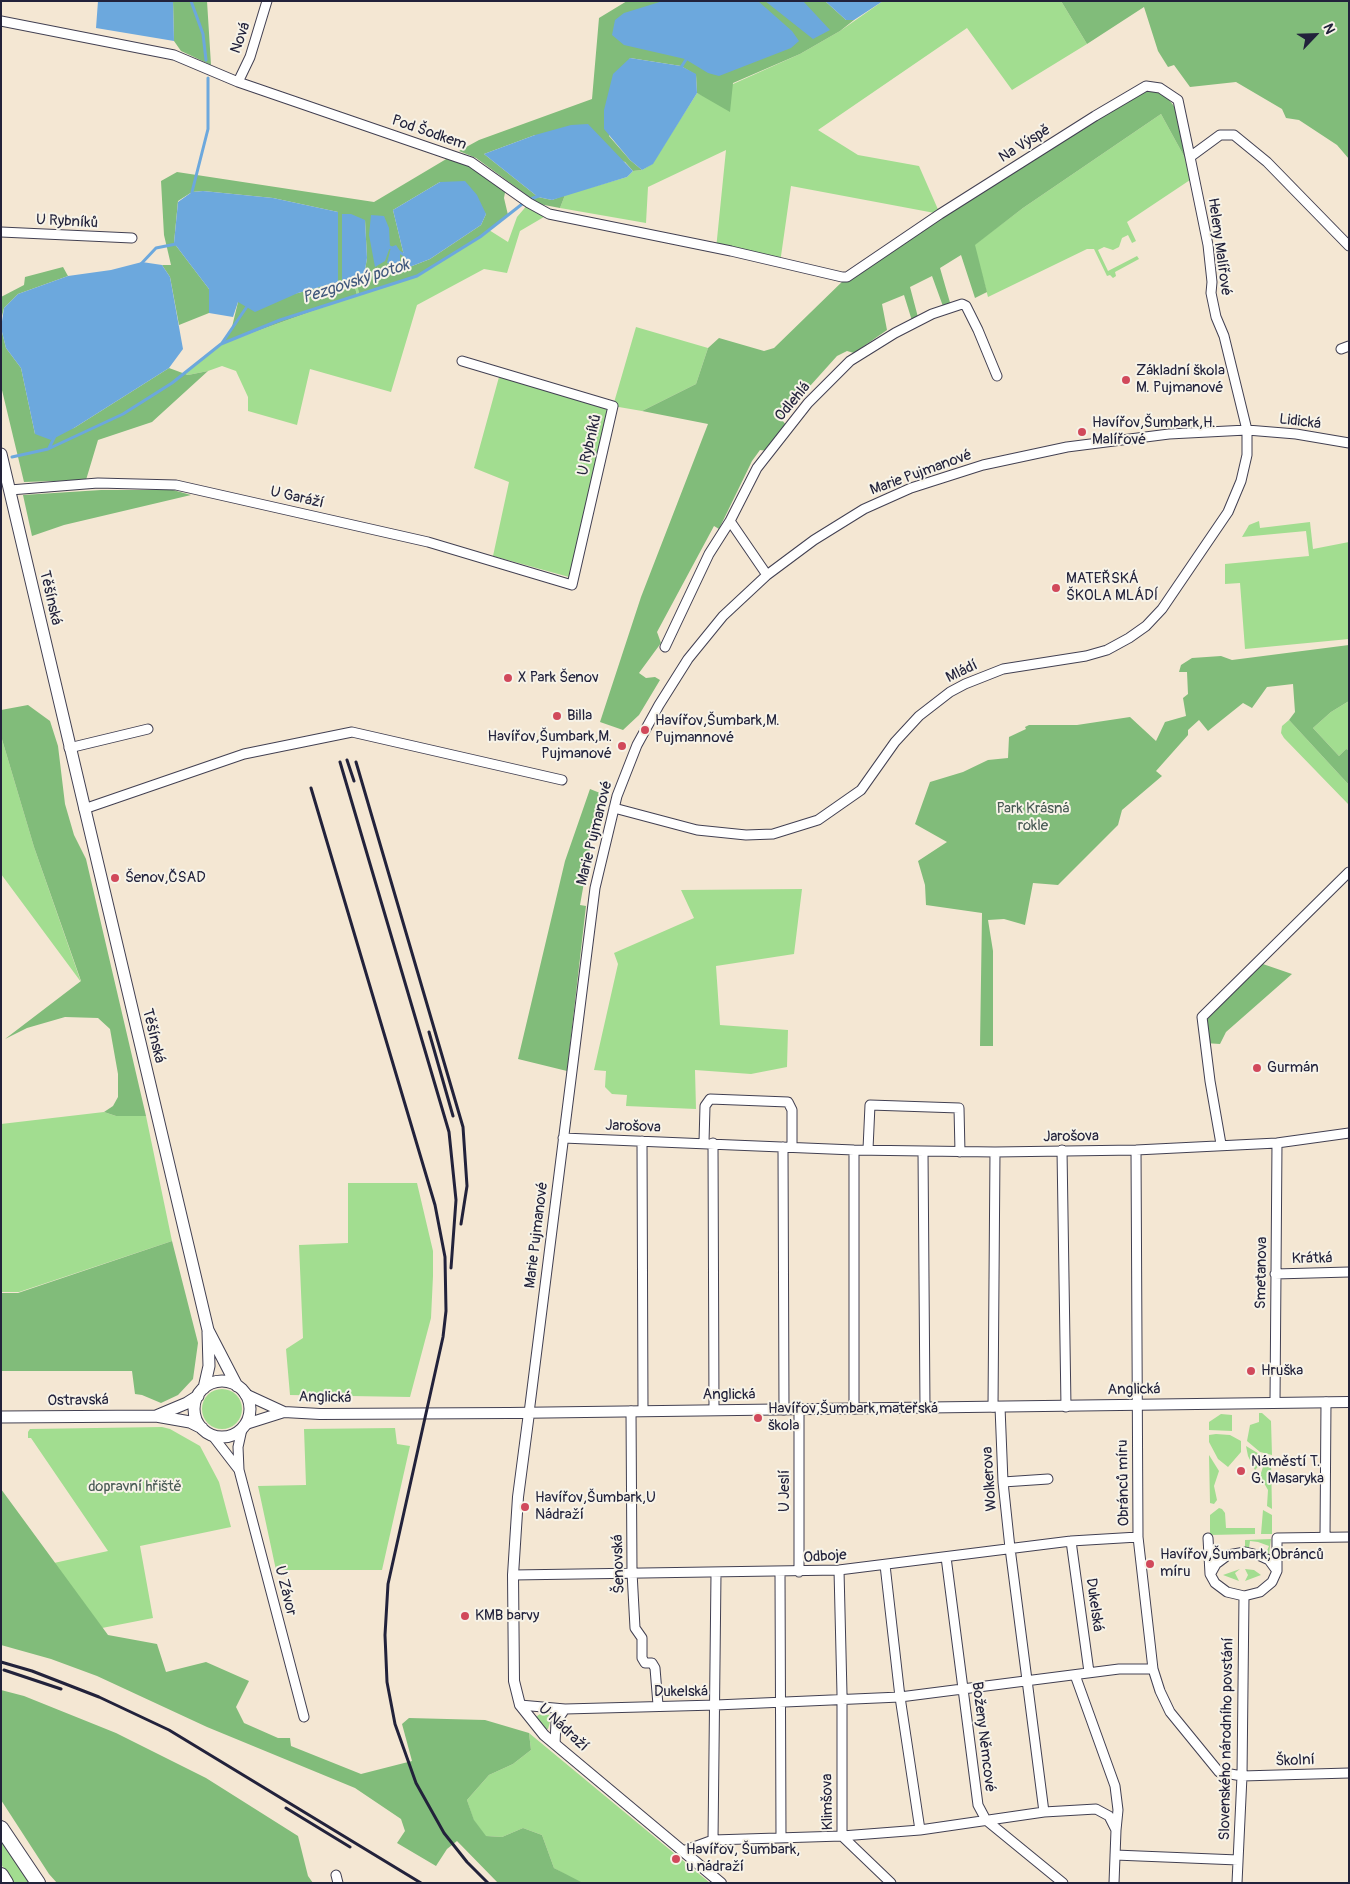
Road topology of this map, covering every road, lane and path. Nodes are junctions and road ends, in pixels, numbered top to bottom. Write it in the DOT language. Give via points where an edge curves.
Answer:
graph roads {
  1 [pos="267,1"];
  2 [pos="1,22"];
  3 [pos="238,82"];
  4 [pos="1190,157"];
  5 [pos="1,232"];
  6 [pos="132,238"];
  7 [pos="1349,246"];
  8 [pos="842,277"];
  9 [pos="462,361"];
  10 [pos="997,376"];
  11 [pos="1247,430"];
  12 [pos="1349,443"];
  13 [pos="1,454"];
  14 [pos="10,490"];
  15 [pos="730,521"];
  16 [pos="767,575"];
  17 [pos="572,586"];
  18 [pos="665,647"];
  19 [pos="148,729"];
  20 [pos="70,748"];
  21 [pos="562,780"];
  22 [pos="84,808"];
  23 [pos="614,808"];
  24 [pos="1349,872"];
  25 [pos="1349,1133"];
  26 [pos="562,1138"];
  27 [pos="642,1142"];
  28 [pos="708,1143"];
  29 [pos="1277,1143"];
  30 [pos="1221,1144"];
  31 [pos="788,1147"];
  32 [pos="868,1149"];
  33 [pos="854,1150"];
  34 [pos="1062,1150"];
  35 [pos="1136,1150"];
  36 [pos="923,1151"];
  37 [pos="960,1152"];
  38 [pos="995,1152"];
  39 [pos="1349,1272"];
  40 [pos="1275,1274"];
  41 [pos="208,1330"];
  42 [pos="237,1386"];
  43 [pos="201,1392"];
  44 [pos="246,1394"];
  45 [pos="1275,1402"];
  46 [pos="1326,1402"];
  47 [pos="1349,1402"];
  48 [pos="1136,1405"];
  49 [pos="1066,1407"];
  50 [pos="925,1408"];
  51 [pos="996,1408"];
  52 [pos="854,1409"];
  53 [pos="714,1410"];
  54 [pos="784,1410"];
  55 [pos="799,1410"];
  56 [pos="631,1411"];
  57 [pos="644,1411"];
  58 [pos="284,1412"];
  59 [pos="529,1412"];
  60 [pos="156,1416"];
  61 [pos="1,1417"];
  62 [pos="244,1427"];
  63 [pos="202,1428"];
  64 [pos="212,1435"];
  65 [pos="239,1470"];
  66 [pos="1048,1479"];
  67 [pos="1003,1482"];
  68 [pos="1138,1537"];
  69 [pos="1325,1537"];
  70 [pos="1349,1537"];
  71 [pos="1208,1538"];
  72 [pos="1072,1541"];
  73 [pos="1010,1548"];
  74 [pos="946,1557"];
  75 [pos="885,1564"];
  76 [pos="839,1570"];
  77 [pos="1277,1571"];
  78 [pos="632,1572"];
  79 [pos="780,1572"];
  80 [pos="799,1572"];
  81 [pos="716,1574"];
  82 [pos="1210,1574"];
  83 [pos="513,1575"];
  84 [pos="1244,1596"];
  85 [pos="1153,1669"];
  86 [pos="1089,1672"];
  87 [pos="1074,1675"];
  88 [pos="1027,1682"];
  89 [pos="963,1689"];
  90 [pos="900,1697"];
  91 [pos="842,1699"];
  92 [pos="781,1702"];
  93 [pos="520,1705"];
  94 [pos="658,1705"];
  95 [pos="716,1705"];
  96 [pos="565,1709"];
  97 [pos="304,1717"];
  98 [pos="555,1744"];
  99 [pos="1349,1773"];
  100 [pos="1242,1776"];
  101 [pos="1044,1812"];
  102 [pos="986,1820"];
  103 [pos="1,1828"];
  104 [pos="920,1830"];
  105 [pos="1116,1830"];
  106 [pos="842,1836"];
  107 [pos="781,1838"];
  108 [pos="713,1840"];
  109 [pos="684,1851"];
  110 [pos="1115,1855"];
  111 [pos="1238,1860"];
  112 [pos="1,1875"];
  113 [pos="6,1883"];
  114 [pos="38,1883"];
  115 [pos="721,1883"];
  116 [pos="891,1883"];
  117 [pos="1063,1883"];
  118 [pos="1114,1883"];
  119 [pos="1237,1883"];
  1 -- 3 [label="street, Nová" via="250,57"];
  2 -- 3 [label="street, Pod Šodkem" via="174,55"];
  3 -- 8 [label="street, Pod Šodkem" via="471,162 549,214"];
  4 -- 7 [label="street" via="1220,135 1234,135 1267,162"];
  4 -- 8 [label="street, Na Výspě" via="1178,100 1160,88 1146,86 911,232 847,277"];
  4 -- 11 [label="street, Heleny Malířové" via="1208,245 1216,317 1224,336"];
  5 -- 6 [label="street, U Rybníků"];
  9 -- 17 [label="street, U Rybníků" via="613,406"];
  10 -- 15 [label="street, Odlehlá" via="978,330 962,304 932,314 895,333 850,361 808,403 757,468"];
  11 -- 12 [label="street, Lidická"];
  11 -- 16 [label="street, Marie Pujmanové" via="1114,440 983,464 912,488 864,509"];
  11 -- 23 [label="street, Mládí" via="1247,455 1241,481 1228,512 1162,609 1129,638 1086,656 1003,669 950,692 919,716 895,742 861,790 818,820 774,834 746,835 697,830"];
  13 -- 14 [label="main road, Těšínská"];
  14 -- 17 [label="street, U Garáží" via="98,483 176,485 428,542"];
  14 -- 20 [label="main road, Těšínská"];
  15 -- 16 [label="street"];
  15 -- 18 [label="street, Odlehlá" via="709,554"];
  16 -- 23 [label="street, Marie Pujmanové" via="723,616 688,659 637,746"];
  19 -- 20 [label="street"];
  20 -- 22 [label="main road, Těšínská"];
  21 -- 22 [label="street" via="352,732 244,754"];
  22 -- 41 [label="main road, Těšínská"];
  23 -- 26 [label="street, Marie Pujmanové" via="595,888"];
  24 -- 30 [label="street" via="1202,1017"];
  25 -- 29 [label="street, Jarošova"];
  26 -- 27 [label="street, Jarošova"];
  26 -- 59 [label="street, Marie Pujmanové"];
  27 -- 28 [label="street, Jarošova"];
  27 -- 57 [label="street"];
  28 -- 31 [label="street, Jarošova"];
  28 -- 31 [label="street" via="704,1106 710,1099 788,1102 792,1110"];
  28 -- 53 [label="street"];
  29 -- 30 [label="street, Jarošova"];
  29 -- 40 [label="street, Smetanova"];
  30 -- 35 [label="street, Jarošova"];
  31 -- 33 [label="street, Jarošova"];
  31 -- 54 [label="street"];
  32 -- 33 [label="street, Jarošova"];
  32 -- 36 [label="street, Jarošova"];
  32 -- 37 [label="street" via="870,1105 959,1108"];
  33 -- 52 [label="street"];
  34 -- 35 [label="street, Jarošova"];
  34 -- 38 [label="street, Jarošova"];
  34 -- 49 [label="street"];
  35 -- 48 [label="street, Obránců míru"];
  36 -- 37 [label="street, Jarošova"];
  36 -- 50 [label="street"];
  37 -- 38 [label="street, Jarošova"];
  38 -- 51 [label="street, Wolkerova"];
  39 -- 40 [label="street, Krátká"];
  40 -- 45 [label="street, Smetanova"];
  41 -- 42 [label="main road, Těšínská"];
  41 -- 43 [label="main road, Těšínská" via="209,1366"];
  42 -- 43 [label="main road" via="220,1381"];
  42 -- 44 [label="main road"];
  43 -- 60 [label="main road, Ostravská" via="187,1403"];
  43 -- 63 [label="main road" via="194,1413"];
  44 -- 58 [label="street, Anglická"];
  44 -- 62 [label="main road" via="250,1408"];
  45 -- 46 [label="street"];
  45 -- 48 [label="street, Anglická"];
  46 -- 47 [label="street"];
  46 -- 69 [label="street"];
  48 -- 49 [label="street, Anglická"];
  48 -- 68 [label="street, Obránců míru"];
  49 -- 51 [label="street, Anglická"];
  50 -- 51 [label="street, Anglická"];
  50 -- 52 [label="street, Anglická"];
  51 -- 67 [label="street, Wolkerova"];
  52 -- 55 [label="street, Anglická"];
  53 -- 54 [label="street, Anglická"];
  53 -- 57 [label="street, Anglická"];
  54 -- 55 [label="street, Anglická"];
  55 -- 80 [label="street, U Jeslí"];
  56 -- 57 [label="street, Anglická"];
  56 -- 59 [label="street, Anglická"];
  56 -- 78 [label="street, Šenovská"];
  58 -- 59 [label="street, Anglická"];
  58 -- 62 [label="street, Anglická"];
  59 -- 83 [label="street, U Nádraží" via="518,1497"];
  60 -- 61 [label="main road, Ostravská"];
  60 -- 63 [label="main road, Ostravská" via="190,1422"];
  62 -- 64 [label="main road" via="228,1437"];
  62 -- 65 [label="street, U Závor" via="238,1447"];
  63 -- 64 [label="main road"];
  64 -- 65 [label="street, U Závor"];
  65 -- 97 [label="street, U Závor"];
  66 -- 67 [label="street"];
  67 -- 73 [label="street, Wolkerova"];
  68 -- 72 [label="street, Odboje"];
  68 -- 85 [label="street, Obránců míru"];
  69 -- 70 [label="street"];
  69 -- 77 [label="street" via="1277,1538"];
  71 -- 82 [label="street"];
  72 -- 73 [label="street, Odboje"];
  72 -- 86 [label="street, Dukelská"];
  73 -- 74 [label="street, Odboje"];
  73 -- 88 [label="street"];
  74 -- 75 [label="street, Odboje"];
  74 -- 89 [label="street, Boženy Němcové"];
  75 -- 76 [label="street, Odboje"];
  75 -- 90 [label="street"];
  76 -- 80 [label="street, Odboje"];
  76 -- 91 [label="street"];
  77 -- 82 [label="street" via="1269,1560 1245,1552 1228,1555 1216,1564"];
  77 -- 84 [label="street" via="1272,1582 1260,1592"];
  78 -- 81 [label="street, Odboje"];
  78 -- 83 [label="street, Odboje"];
  78 -- 94 [label="street, Šenovská" via="635,1628 642,1638 642,1658 655,1668"];
  79 -- 80 [label="street, Odboje"];
  79 -- 81 [label="street, Odboje"];
  79 -- 92 [label="street"];
  81 -- 95 [label="street"];
  82 -- 84 [label="street" via="1215,1583 1227,1592"];
  83 -- 93 [label="street, U Nádraží" via="514,1681"];
  84 -- 100 [label="street, Slovenského národního povstání"];
  85 -- 86 [label="street, Dukelská"];
  85 -- 100 [label="street, Obránců míru" via="1170,1712 1192,1740 1219,1772"];
  86 -- 87 [label="street, Dukelská"];
  87 -- 88 [label="street, Dukelská"];
  87 -- 105 [label="street" via="1115,1786"];
  88 -- 89 [label="street, Dukelská"];
  88 -- 101 [label="street"];
  89 -- 90 [label="street, Dukelská"];
  89 -- 102 [label="street, Boženy Němcové" via="978,1805"];
  90 -- 91 [label="street, Dukelská"];
  90 -- 104 [label="street"];
  91 -- 92 [label="street, Dukelská"];
  91 -- 106 [label="street, Klimšova"];
  92 -- 95 [label="street, Dukelská"];
  92 -- 107 [label="street"];
  93 -- 96 [label="street, Dukelská"];
  93 -- 98 [label="street, U Nádraží" via="534,1725"];
  94 -- 95 [label="street, Dukelská"];
  94 -- 96 [label="street, Dukelská"];
  95 -- 108 [label="street"];
  96 -- 98 [label="street" via="556,1722"];
  98 -- 109 [label="street, U Nádraží"];
  99 -- 100 [label="street, Školní"];
  100 -- 111 [label="street, Slovenského národního povstání"];
  101 -- 102 [label="street"];
  101 -- 105 [label="street" via="1096,1809 1109,1816"];
  102 -- 104 [label="street"];
  102 -- 117 [label="street, Boženy Němcové"];
  103 -- 114 [label="highway"];
  104 -- 106 [label="street"];
  105 -- 110 [label="street"];
  106 -- 107 [label="street"];
  106 -- 116 [label="street, Klimšova"];
  107 -- 108 [label="street"];
  108 -- 109 [label="street"];
  109 -- 115 [label="street, U Nádraží"];
  110 -- 111 [label="street"];
  110 -- 118 [label="street"];
  111 -- 119 [label="street, Slovenského národního povstání"];
  112 -- 113 [label="highway"];
}
